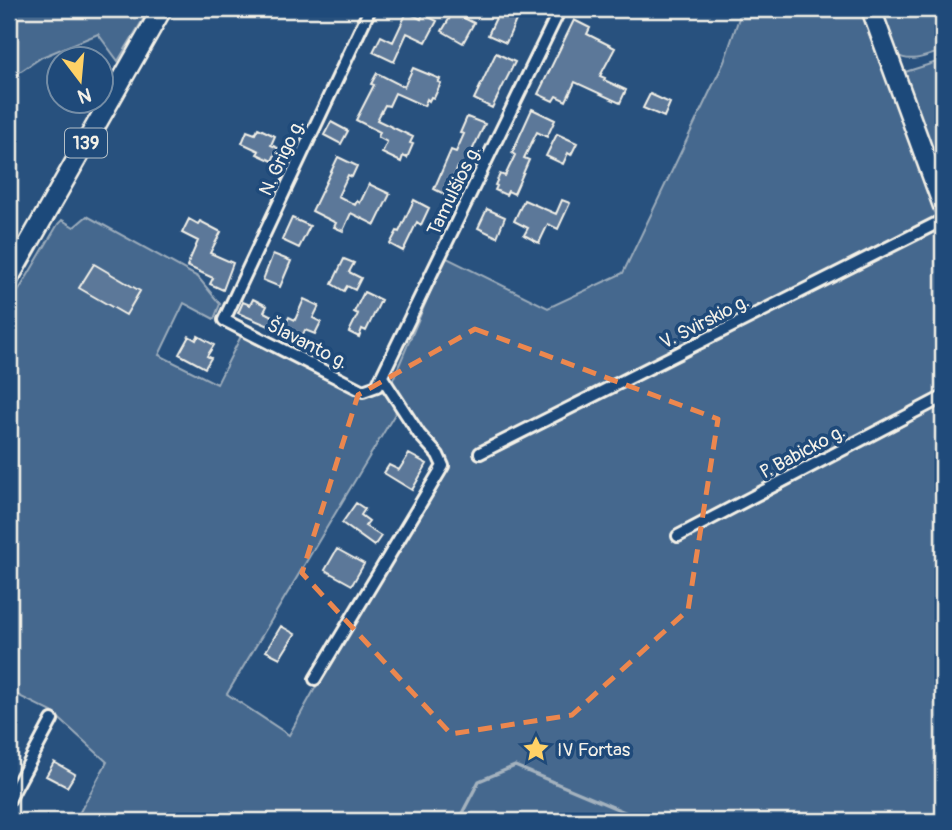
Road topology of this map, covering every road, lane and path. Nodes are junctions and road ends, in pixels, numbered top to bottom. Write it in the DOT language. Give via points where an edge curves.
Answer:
graph roads {
  1 [pos="162,9"];
  2 [pos="370,9"];
  3 [pos="560,9"];
  4 [pos="871,9"];
  5 [pos="943,206"];
  6 [pos="943,220"];
  7 [pos="9,278"];
  8 [pos="224,320"];
  9 [pos="380,382"];
  10 [pos="943,397"];
  11 [pos="480,453"];
  12 [pos="678,536"];
  13 [pos="315,679"];
  14 [pos="52,720"];
  15 [pos="9,800"];
  1 -- 7 [label="main road, 139"];
  2 -- 8 [label="street, N. Grigo g."];
  3 -- 9 [label="street, Tamulšios g."];
  4 -- 5 [label="main road"];
  6 -- 11 [label="street, V. Svirskio g."];
  8 -- 9 [label="street, Šlavanto g." via="361,390"];
  9 -- 13 [label="street" via="443,466"];
  10 -- 12 [label="street, P. Babicko g."];
  14 -- 15 [label="street"];
}
